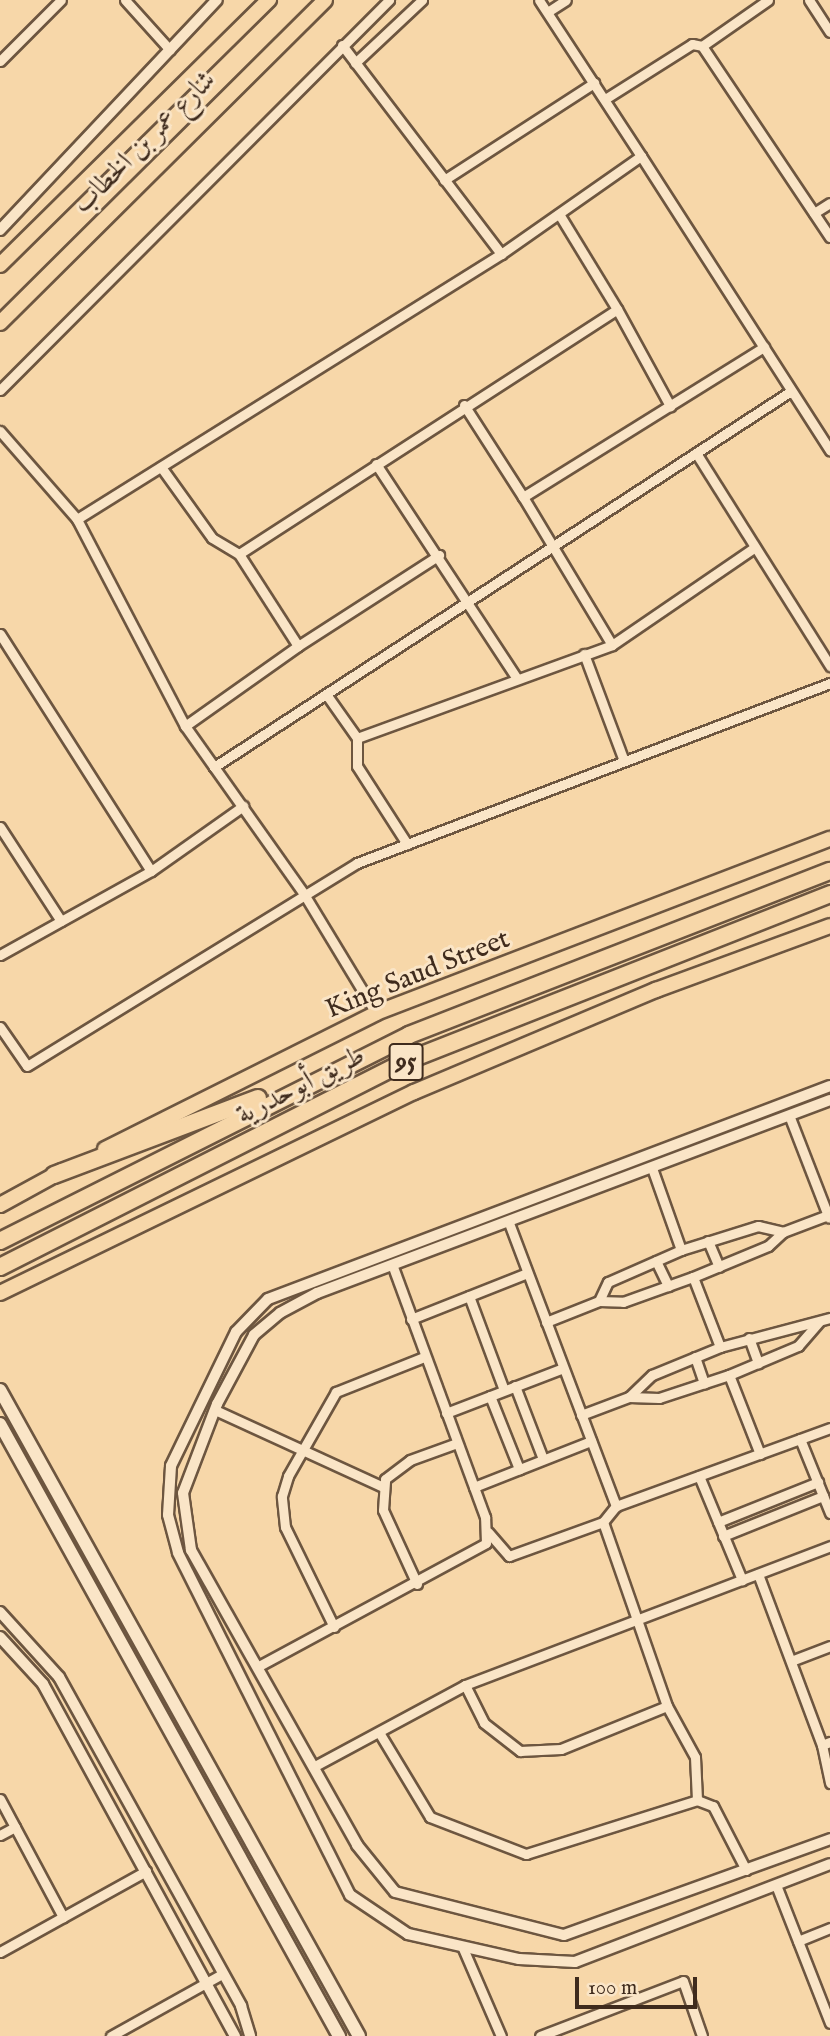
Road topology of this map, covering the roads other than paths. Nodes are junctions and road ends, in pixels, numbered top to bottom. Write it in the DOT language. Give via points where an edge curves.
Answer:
graph roads {
  1 [pos="61,0"];
  2 [pos="125,0"];
  3 [pos="217,0"];
  4 [pos="269,0"];
  5 [pos="325,0"];
  6 [pos="389,0"];
  7 [pos="422,0"];
  8 [pos="539,0"];
  9 [pos="566,0"];
  10 [pos="768,0"];
  11 [pos="809,0"];
  12 [pos="549,11"];
  13 [pos="830,32"];
  14 [pos="342,45"];
  15 [pos="702,46"];
  16 [pos="170,50"];
  17 [pos="0,61"];
  18 [pos="355,63"];
  19 [pos="594,83"];
  20 [pos="605,99"];
  21 [pos="641,156"];
  22 [pos="444,180"];
  23 [pos="830,203"];
  24 [pos="814,213"];
  25 [pos="559,214"];
  26 [pos="0,230"];
  27 [pos="830,237"];
  28 [pos="27,238"];
  29 [pos="501,254"];
  30 [pos="0,265"];
  31 [pos="0,278"];
  32 [pos="617,309"];
  33 [pos="0,323"];
  34 [pos="764,347"];
  35 [pos="0,390"];
  36 [pos="792,391"];
  37 [pos="464,405"];
  38 [pos="670,405"];
  39 [pos="0,431"];
  40 [pos="830,450"];
  41 [pos="695,453"];
  42 [pos="376,464"];
  43 [pos="161,467"];
  44 [pos="523,497"];
  45 [pos="77,519"];
  46 [pos="555,545"];
  47 [pos="755,547"];
  48 [pos="239,554"];
  49 [pos="439,555"];
  50 [pos="470,600"];
  51 [pos="0,634"];
  52 [pos="612,645"];
  53 [pos="298,646"];
  54 [pos="584,654"];
  55 [pos="830,666"];
  56 [pos="515,676"];
  57 [pos="830,683"];
  58 [pos="326,694"];
  59 [pos="185,726"];
  60 [pos="357,738"];
  61 [pos="624,761"];
  62 [pos="214,766"];
  63 [pos="243,806"];
  64 [pos="0,827"];
  65 [pos="830,839"];
  66 [pos="407,844"];
  67 [pos="151,871"];
  68 [pos="830,871"];
  69 [pos="304,894"];
  70 [pos="830,894"];
  71 [pos="61,921"];
  72 [pos="830,926"];
  73 [pos="0,955"];
  74 [pos="376,1013"];
  75 [pos="0,1027"];
  76 [pos="339,1067"];
  77 [pos="830,1086"];
  78 [pos="830,1100"];
  79 [pos="789,1115"];
  80 [pos="652,1168"];
  81 [pos="54,1175"];
  82 [pos="0,1205"];
  83 [pos="829,1217"];
  84 [pos="509,1223"];
  85 [pos="783,1231"];
  86 [pos="0,1241"];
  87 [pos="708,1241"];
  88 [pos="681,1250"];
  89 [pos="656,1261"];
  90 [pos="719,1266"];
  91 [pos="0,1267"];
  92 [pos="393,1267"];
  93 [pos="527,1273"];
  94 [pos="693,1277"];
  95 [pos="667,1286"];
  96 [pos="0,1293"];
  97 [pos="469,1296"];
  98 [pos="599,1301"];
  99 [pos="830,1318"];
  100 [pos="411,1320"];
  101 [pos="546,1322"];
  102 [pos="819,1322"];
  103 [pos="749,1338"];
  104 [pos="720,1347"];
  105 [pos="424,1357"];
  106 [pos="695,1357"];
  107 [pos="758,1363"];
  108 [pos="563,1368"];
  109 [pos="729,1375"];
  110 [pos="704,1383"];
  111 [pos="515,1386"];
  112 [pos="0,1390"];
  113 [pos="504,1390"];
  114 [pos="490,1396"];
  115 [pos="629,1397"];
  116 [pos="215,1410"];
  117 [pos="446,1413"];
  118 [pos="581,1415"];
  119 [pos="0,1424"];
  120 [pos="830,1428"];
  121 [pos="800,1439"];
  122 [pos="591,1441"];
  123 [pos="457,1443"];
  124 [pos="299,1449"];
  125 [pos="760,1454"];
  126 [pos="543,1459"];
  127 [pos="519,1469"];
  128 [pos="699,1476"];
  129 [pos="383,1487"];
  130 [pos="474,1487"];
  131 [pos="823,1489"];
  132 [pos="615,1507"];
  133 [pos="830,1513"];
  134 [pos="603,1522"];
  135 [pos="718,1522"];
  136 [pos="488,1532"];
  137 [pos="723,1536"];
  138 [pos="830,1546"];
  139 [pos="758,1574"];
  140 [pos="742,1580"];
  141 [pos="417,1584"];
  142 [pos="0,1612"];
  143 [pos="638,1619"];
  144 [pos="334,1627"];
  145 [pos="0,1637"];
  146 [pos="830,1646"];
  147 [pos="791,1661"];
  148 [pos="257,1667"];
  149 [pos="465,1685"];
  150 [pos="667,1706"];
  151 [pos="380,1734"];
  152 [pos="826,1743"];
  153 [pos="313,1767"];
  154 [pos="830,1783"];
  155 [pos="0,1799"];
  156 [pos="697,1800"];
  157 [pos="15,1827"];
  158 [pos="0,1835"];
  159 [pos="830,1839"];
  160 [pos="830,1864"];
  161 [pos="746,1870"];
  162 [pos="146,1871"];
  163 [pos="776,1885"];
  164 [pos="63,1917"];
  165 [pos="830,1928"];
  166 [pos="798,1941"];
  167 [pos="462,1946"];
  168 [pos="0,1952"];
  169 [pos="220,1975"];
  170 [pos="207,1982"];
  171 [pos="830,2023"];
  172 [pos="123,2033"];
  173 [pos="111,2036"];
  174 [pos="235,2036"];
  175 [pos="250,2036"];
  176 [pos="339,2036"];
  177 [pos="359,2036"];
  178 [pos="501,2036"];
  179 [pos="540,2036"];
  180 [pos="702,2036"];
  1 -- 17 [label="street"];
  2 -- 16 [label="street"];
  3 -- 16 [label="street"];
  4 -- 28 [label="main road, شارع عمر بن الخطاب"];
  5 -- 33 [label="main road, شارع عمر بن الخطاب"];
  6 -- 14 [label="street"];
  7 -- 18 [label="street"];
  8 -- 12 [label="street"];
  9 -- 12 [label="street"];
  10 -- 15 [label="street"];
  11 -- 13 [label="street"];
  12 -- 19 [label="street"];
  14 -- 18 [label="street"];
  14 -- 35 [label="street"];
  15 -- 20 [label="street" via="692,44"];
  15 -- 24 [label="street"];
  16 -- 26 [label="street"];
  18 -- 22 [label="street"];
  19 -- 20 [label="street"];
  19 -- 22 [label="street"];
  20 -- 21 [label="street"];
  21 -- 25 [label="street"];
  21 -- 34 [label="street"];
  22 -- 29 [label="street"];
  23 -- 24 [label="street"];
  24 -- 27 [label="street"];
  25 -- 29 [label="street"];
  25 -- 32 [label="street"];
  28 -- 30 [label="main road, شارع عمر بن الخطاب"];
  28 -- 31 [label="main road"];
  29 -- 43 [label="street"];
  32 -- 37 [label="street"];
  32 -- 38 [label="street"];
  34 -- 36 [label="street"];
  34 -- 38 [label="street"];
  36 -- 40 [label="street"];
  36 -- 41 [label="street"];
  37 -- 42 [label="street"];
  37 -- 44 [label="street"];
  38 -- 44 [label="street"];
  39 -- 45 [label="street"];
  41 -- 46 [label="street"];
  41 -- 47 [label="street"];
  42 -- 48 [label="street"];
  42 -- 49 [label="street"];
  43 -- 45 [label="street"];
  43 -- 48 [label="street" via="212,538"];
  44 -- 46 [label="street"];
  45 -- 59 [label="street"];
  46 -- 50 [label="street"];
  46 -- 52 [label="street"];
  47 -- 52 [label="street"];
  47 -- 55 [label="street"];
  48 -- 53 [label="street"];
  49 -- 50 [label="street"];
  49 -- 53 [label="street"];
  50 -- 56 [label="street"];
  50 -- 58 [label="street"];
  51 -- 67 [label="street"];
  52 -- 54 [label="street"];
  53 -- 59 [label="street"];
  54 -- 56 [label="street"];
  54 -- 61 [label="street"];
  56 -- 60 [label="street"];
  57 -- 61 [label="street"];
  58 -- 60 [label="street"];
  58 -- 62 [label="street"];
  59 -- 62 [label="street"];
  60 -- 66 [label="street" via="356,766"];
  61 -- 66 [label="street"];
  62 -- 63 [label="street"];
  63 -- 67 [label="street"];
  63 -- 69 [label="street"];
  64 -- 71 [label="street"];
  65 -- 74 [label="main road, King Saud Street"];
  66 -- 69 [label="street"];
  67 -- 71 [label="street"];
  68 -- 76 [label="highway, طريق أبوحدرية / 95"];
  69 -- 74 [label="street"];
  69 -- 75 [label="street" via="27,1066"];
  70 -- 91 [label="highway, طريق أبوحدرية / 95" via="404,1062"];
  71 -- 73 [label="street"];
  72 -- 96 [label="main road" via="656,990 414,1092"];
  74 -- 81 [label="main road, King Saud Street"];
  76 -- 81 [label="highway"];
  76 -- 86 [label="highway, طريق أبوحدرية / 95"];
  77 -- 167 [label="street" via="268,1299 236,1332 171,1466 168,1515 178,1553 350,1895 408,1934"];
  78 -- 79 [label="street"];
  79 -- 80 [label="street"];
  79 -- 83 [label="street"];
  80 -- 84 [label="street"];
  80 -- 88 [label="street"];
  81 -- 82 [label="main road, King Saud Street"];
  83 -- 85 [label="street"];
  84 -- 92 [label="street"];
  84 -- 93 [label="street"];
  85 -- 87 [label="street" via="758,1226"];
  85 -- 90 [label="street" via="768,1246"];
  87 -- 88 [label="street"];
  87 -- 90 [label="street"];
  88 -- 89 [label="street"];
  89 -- 95 [label="street"];
  89 -- 98 [label="street" via="608,1282"];
  90 -- 94 [label="street"];
  92 -- 100 [label="street"];
  92 -- 116 [label="street" via="280,1313 254,1335"];
  93 -- 97 [label="street"];
  93 -- 101 [label="street"];
  94 -- 95 [label="street"];
  94 -- 104 [label="street"];
  95 -- 98 [label="street" via="615,1304"];
  97 -- 100 [label="street"];
  97 -- 113 [label="street"];
  98 -- 101 [label="street"];
  99 -- 102 [label="street"];
  100 -- 105 [label="street"];
  101 -- 108 [label="street"];
  102 -- 103 [label="street"];
  102 -- 107 [label="street" via="797,1346"];
  103 -- 104 [label="street"];
  103 -- 107 [label="street"];
  104 -- 106 [label="street"];
  105 -- 117 [label="street"];
  105 -- 124 [label="street" via="336,1392"];
  106 -- 110 [label="street"];
  106 -- 115 [label="street" via="652,1375"];
  107 -- 109 [label="street"];
  108 -- 111 [label="street"];
  108 -- 118 [label="street"];
  109 -- 110 [label="street"];
  109 -- 125 [label="street"];
  110 -- 115 [label="street" via="659,1398"];
  111 -- 113 [label="street"];
  111 -- 126 [label="street"];
  112 -- 177 [label="main road"];
  113 -- 114 [label="street"];
  114 -- 117 [label="street"];
  114 -- 127 [label="street"];
  115 -- 118 [label="street"];
  116 -- 124 [label="street"];
  116 -- 148 [label="street" via="186,1476 183,1517 191,1550"];
  117 -- 123 [label="street"];
  118 -- 122 [label="street"];
  119 -- 176 [label="main road"];
  120 -- 121 [label="street"];
  121 -- 125 [label="street"];
  121 -- 131 [label="street"];
  122 -- 126 [label="street"];
  122 -- 132 [label="street"];
  123 -- 129 [label="street" via="396,1467"];
  123 -- 130 [label="street"];
  124 -- 129 [label="street"];
  124 -- 144 [label="street" via="282,1512"];
  125 -- 128 [label="street"];
  126 -- 127 [label="street"];
  127 -- 130 [label="street"];
  128 -- 132 [label="street"];
  128 -- 135 [label="street"];
  129 -- 141 [label="street" via="383,1510"];
  130 -- 136 [label="street"];
  131 -- 133 [label="street"];
  131 -- 135 [label="street"];
  131 -- 137 [label="street"];
  132 -- 134 [label="street"];
  134 -- 136 [label="street" via="509,1556"];
  134 -- 143 [label="street"];
  135 -- 137 [label="street"];
  136 -- 141 [label="street" via="480,1552"];
  137 -- 140 [label="street"];
  138 -- 139 [label="street"];
  139 -- 140 [label="street"];
  139 -- 147 [label="street"];
  140 -- 143 [label="street"];
  141 -- 144 [label="street"];
  142 -- 169 [label="street" via="59,1677"];
  143 -- 149 [label="street"];
  143 -- 150 [label="street"];
  144 -- 148 [label="street"];
  145 -- 162 [label="street" via="43,1684"];
  146 -- 147 [label="street"];
  147 -- 152 [label="street"];
  148 -- 153 [label="street"];
  149 -- 150 [label="street" via="484,1723 520,1751 561,1749"];
  149 -- 151 [label="street"];
  150 -- 156 [label="street" via="695,1758"];
  151 -- 153 [label="street"];
  151 -- 156 [label="street" via="430,1817 526,1854"];
  152 -- 154 [label="street"];
  153 -- 161 [label="street" via="357,1845 395,1892 564,1935"];
  155 -- 157 [label="street"];
  156 -- 161 [label="street" via="713,1806"];
  157 -- 158 [label="street"];
  157 -- 164 [label="street"];
  159 -- 161 [label="street"];
  160 -- 163 [label="street"];
  162 -- 164 [label="street"];
  162 -- 170 [label="street"];
  163 -- 166 [label="street"];
  163 -- 167 [label="street" via="575,1962 519,1959"];
  164 -- 168 [label="street"];
  165 -- 166 [label="street"];
  166 -- 171 [label="street"];
  167 -- 178 [label="street"];
  169 -- 170 [label="street"];
  169 -- 175 [label="street" via="241,2006"];
  170 -- 172 [label="street"];
  170 -- 174 [label="street"];
  172 -- 173 [label="street"];
  179 -- 180 [label="street" via="683,1981"];
}
